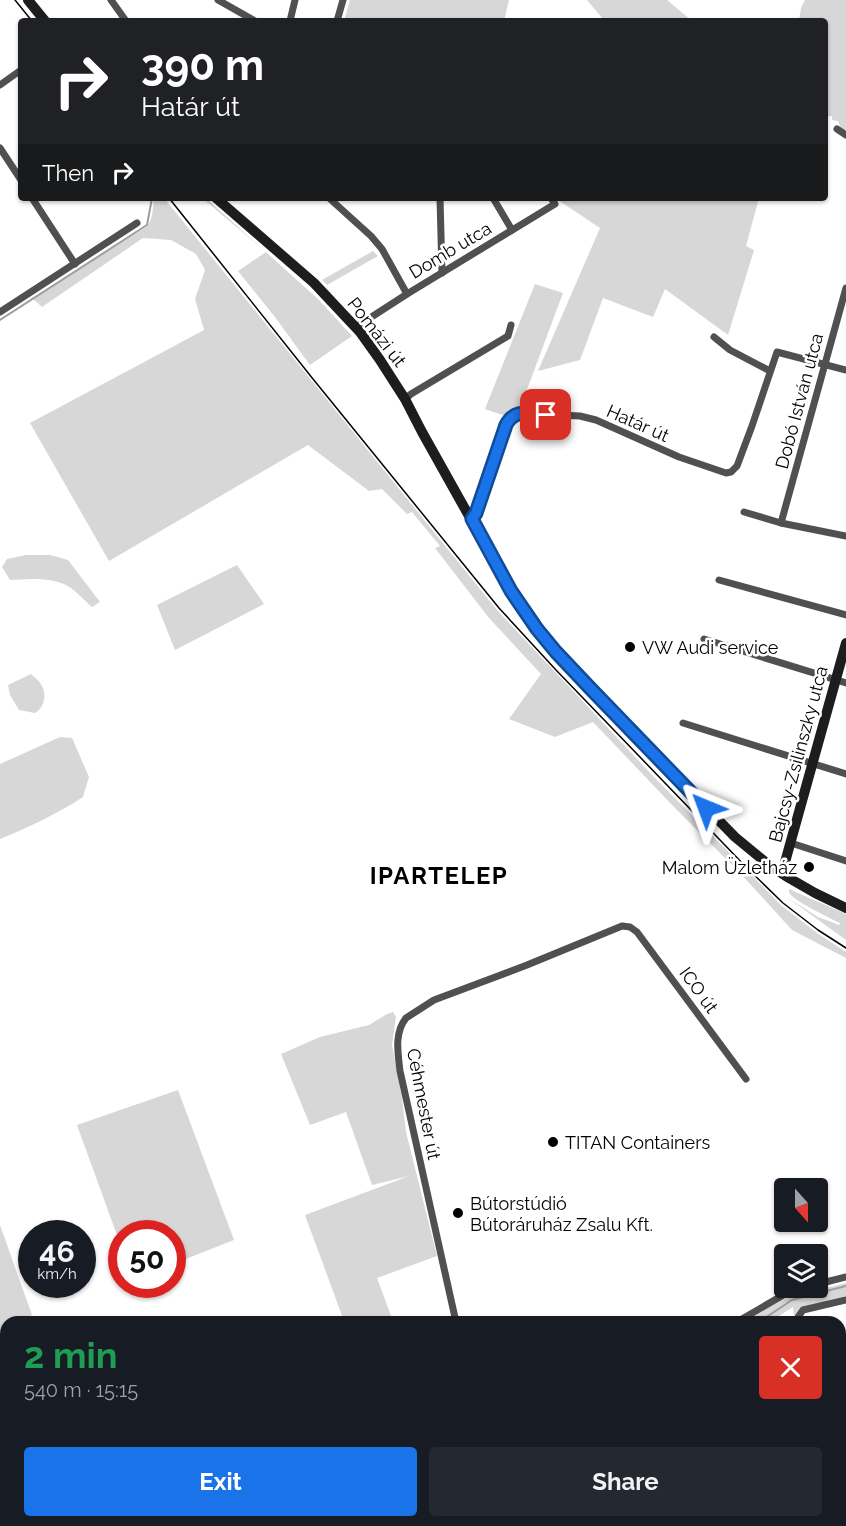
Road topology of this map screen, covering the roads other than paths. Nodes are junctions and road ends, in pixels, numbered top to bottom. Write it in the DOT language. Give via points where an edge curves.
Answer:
graph roads {
  1 [pos="28,0"];
  2 [pos="111,0"];
  3 [pos="218,0"];
  4 [pos="295,0"];
  5 [pos="343,0"];
  6 [pos="230,3"];
  7 [pos="43,18"];
  8 [pos="124,18"];
  9 [pos="251,18"];
  10 [pos="291,18"];
  11 [pos="338,18"];
  12 [pos="18,72"];
  13 [pos="0,85"];
  14 [pos="837,129"];
  15 [pos="846,135"];
  16 [pos="0,148"];
  17 [pos="18,175"];
  18 [pos="34,201"];
  19 [pos="219,201"];
  20 [pos="332,201"];
  21 [pos="440,201"];
  22 [pos="495,201"];
  23 [pos="553,201"];
  24 [pos="137,223"];
  25 [pos="512,230"];
  26 [pos="75,264"];
  27 [pos="442,273"];
  28 [pos="846,288"];
  29 [pos="407,294"];
  30 [pos="0,312"];
  31 [pos="511,325"];
  32 [pos="356,327"];
  33 [pos="714,338"];
  34 [pos="824,365"];
  35 [pos="846,370"];
  36 [pos="770,371"];
  37 [pos="405,399"];
  38 [pos="744,512"];
  39 [pos="472,519"];
  40 [pos="781,523"];
  41 [pos="846,536"];
  42 [pos="719,580"];
  43 [pos="846,615"];
  44 [pos="704,639"];
  45 [pos="846,643"];
  46 [pos="841,681"];
  47 [pos="683,723"];
  48 [pos="813,763"];
  49 [pos="846,774"];
  50 [pos="790,843"];
  51 [pos="846,861"];
  52 [pos="782,873"];
  53 [pos="846,908"];
  54 [pos="622,926"];
  55 [pos="746,1079"];
  56 [pos="846,1277"];
  57 [pos="828,1282"];
  58 [pos="778,1298"];
  59 [pos="846,1300"];
  60 [pos="455,1316"];
  61 [pos="747,1316"];
  62 [pos="800,1316"];
  1 -- 7 [label="main road"];
  2 -- 8 [label="street"];
  3 -- 6 [label="street"];
  4 -- 10 [label="street"];
  5 -- 11 [label="street"];
  6 -- 9 [label="street"];
  12 -- 13 [label="street"];
  14 -- 15 [label="street"];
  16 -- 17 [label="street"];
  18 -- 26 [label="street"];
  19 -- 32 [label="main road, Pomázi út" via="314,283"];
  20 -- 29 [label="street" via="382,249"];
  21 -- 27 [label="street"];
  22 -- 25 [label="street"];
  23 -- 25 [label="street, Domb utca" via="555,204"];
  24 -- 26 [label="street"];
  25 -- 27 [label="street, Domb utca"];
  26 -- 30 [label="street"];
  27 -- 29 [label="street, Domb utca"];
  28 -- 34 [label="street, Dobó István utca"];
  29 -- 32 [label="street, Domb utca"];
  31 -- 37 [label="street" via="508,336"];
  32 -- 37 [label="main road, Pomázi út"];
  33 -- 36 [label="street"];
  34 -- 35 [label="street"];
  34 -- 36 [label="street, Határ út" via="777,352"];
  34 -- 40 [label="street, Dobó István utca"];
  36 -- 39 [label="street, Határ út" via="737,466 726,473 678,457 596,420 516,413 506,425"];
  37 -- 39 [label="main road, Pomázi út"];
  38 -- 40 [label="street"];
  39 -- 52 [label="main road, Pomázi út" via="520,606 556,652 718,821"];
  40 -- 41 [label="street"];
  42 -- 43 [label="street"];
  44 -- 46 [label="street"];
  45 -- 46 [label="main road, Bajcsy-Zsilinszky utca"];
  46 -- 48 [label="main road, Bajcsy-Zsilinszky utca"];
  47 -- 48 [label="street"];
  48 -- 49 [label="street"];
  48 -- 50 [label="main road, Bajcsy-Zsilinszky utca"];
  50 -- 51 [label="street"];
  50 -- 52 [label="main road, Bajcsy-Zsilinszky utca"];
  52 -- 53 [label="main road, Pomázi út"];
  54 -- 55 [label="street, ICO út" via="637,932"];
  54 -- 60 [label="street, Céhmester út" via="434,1000 403,1020 397,1040 400,1071"];
  56 -- 57 [label="street"];
  58 -- 61 [label="street"];
  59 -- 62 [label="street" via="803,1310"];
}
